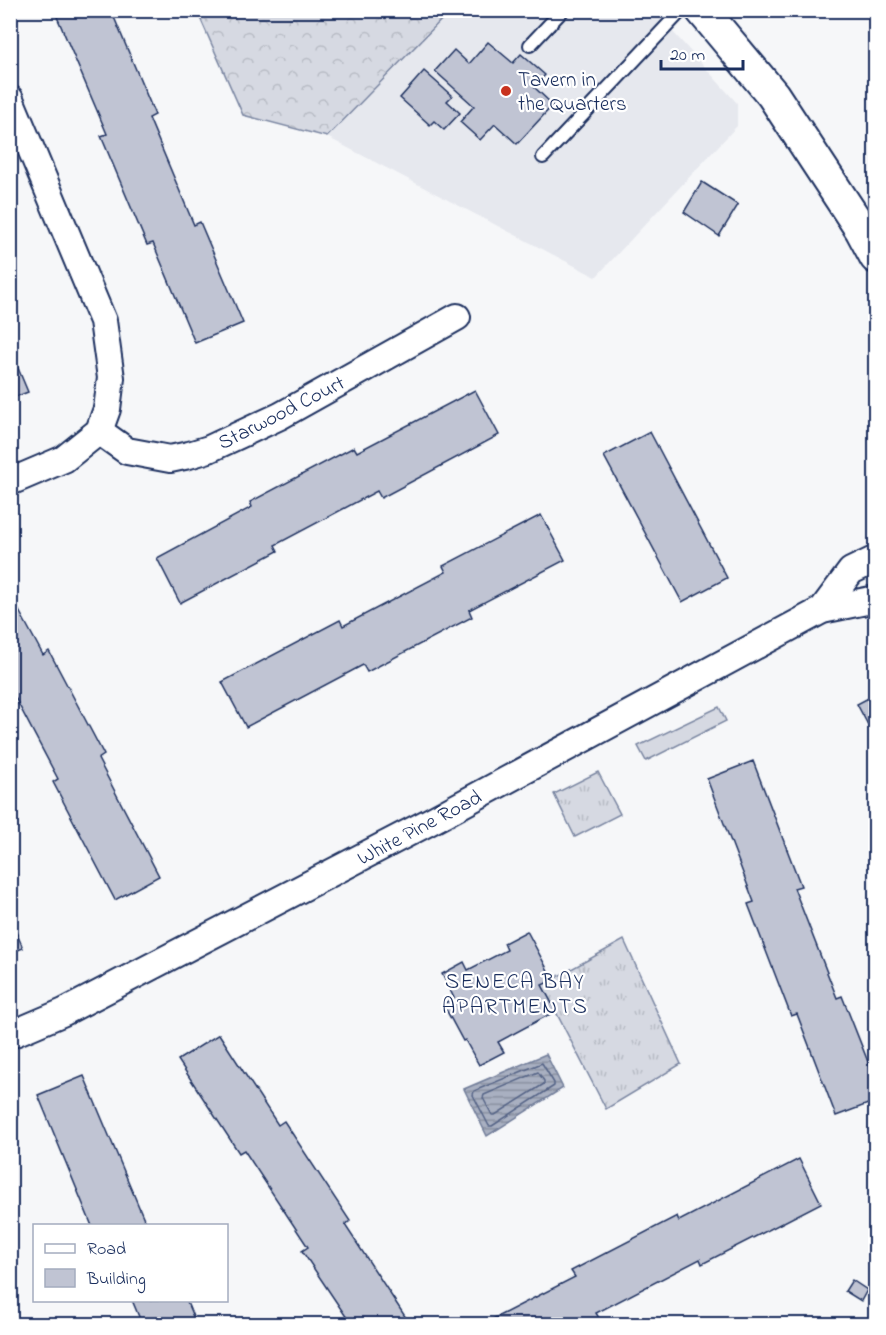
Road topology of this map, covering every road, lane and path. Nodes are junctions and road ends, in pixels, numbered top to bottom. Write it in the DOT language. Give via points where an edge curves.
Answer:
graph roads {
  1 [pos="563,10"];
  2 [pos="682,10"];
  3 [pos="702,10"];
  4 [pos="531,45"];
  5 [pos="10,99"];
  6 [pos="543,157"];
  7 [pos="876,257"];
  8 [pos="457,317"];
  9 [pos="99,431"];
  10 [pos="10,482"];
  11 [pos="876,559"];
  12 [pos="876,599"];
  13 [pos="822,610"];
  14 [pos="10,1035"];
  1 -- 4 [label="lane"];
  2 -- 6 [label="lane"];
  3 -- 7 [label="street" via="773,95"];
  5 -- 9 [label="street" via="103,321 111,378 107,410"];
  8 -- 9 [label="street, Starwood Court" via="280,416 189,455 170,459 127,451"];
  9 -- 10 [label="street" via="64,459"];
  11 -- 13 [label="street, White Pine Road" via="851,571"];
  12 -- 13 [label="street, White Pine Road"];
  13 -- 14 [label="street, White Pine Road" via="429,822 64,1012"];
}
